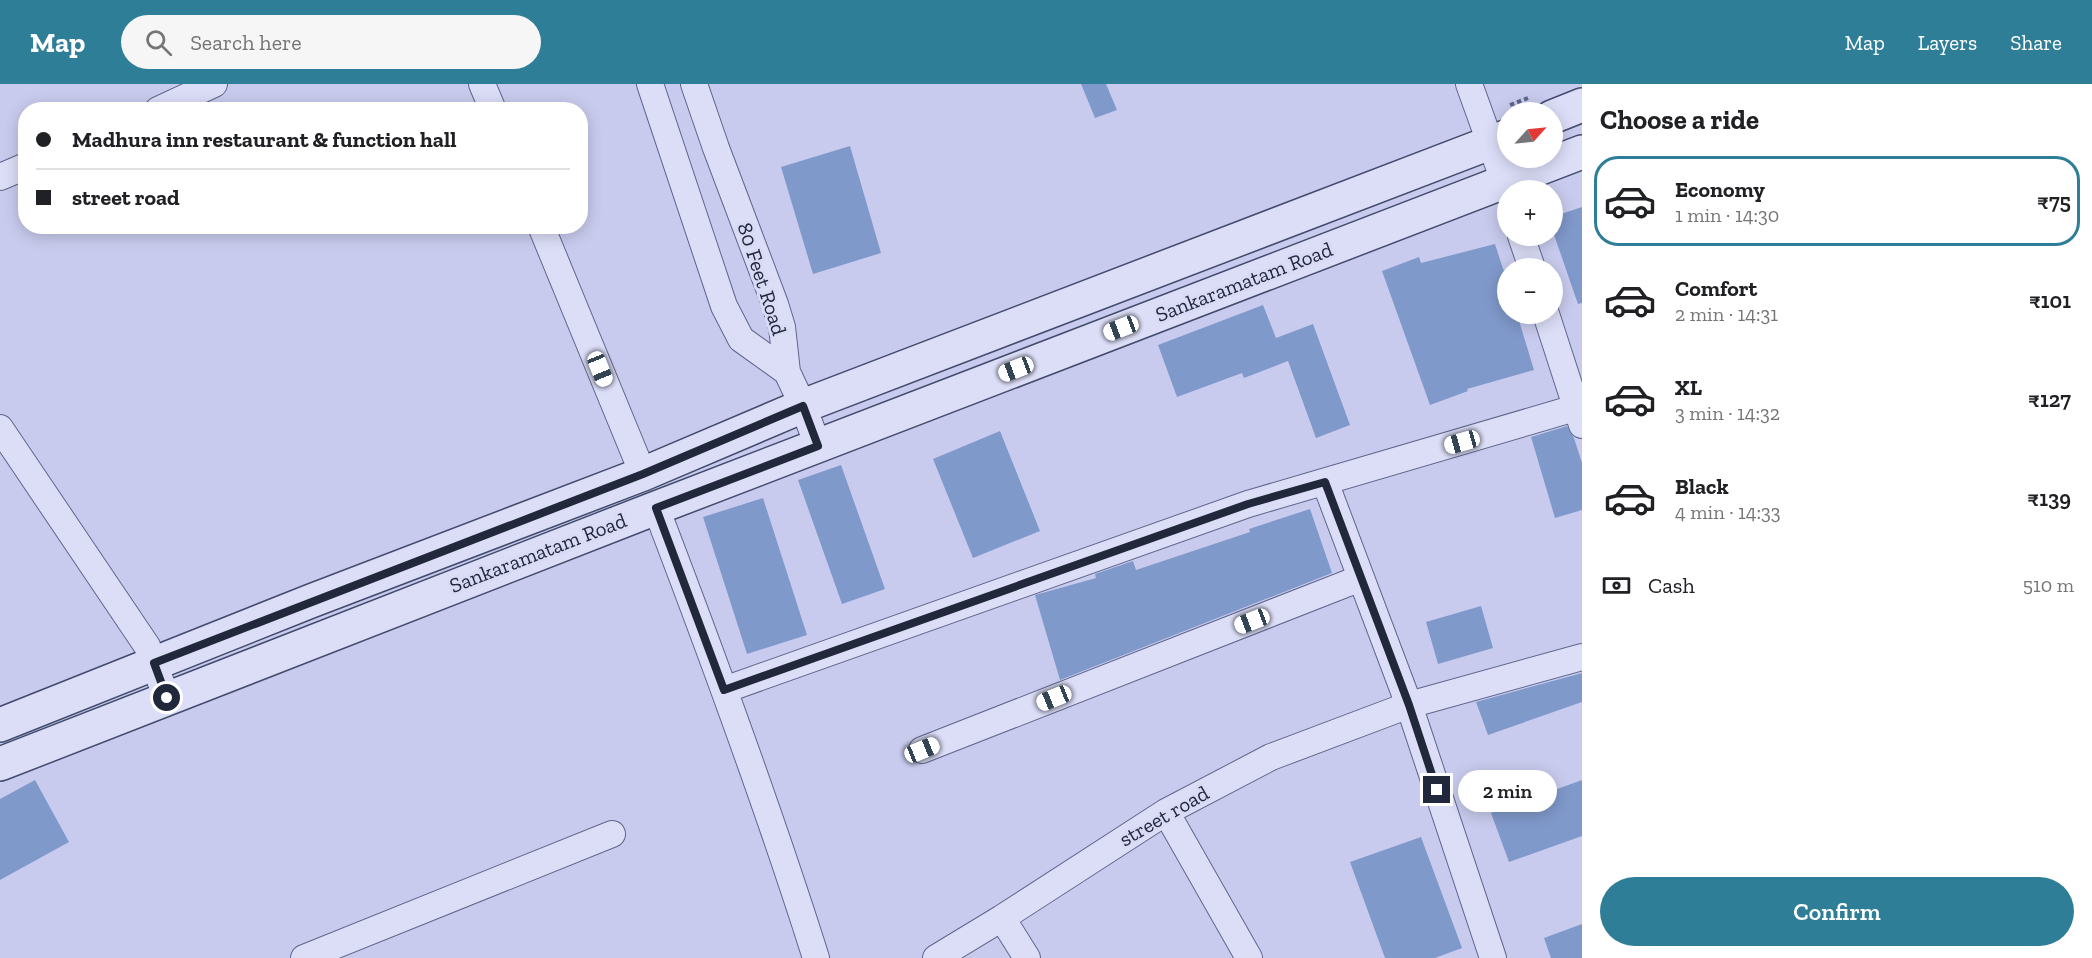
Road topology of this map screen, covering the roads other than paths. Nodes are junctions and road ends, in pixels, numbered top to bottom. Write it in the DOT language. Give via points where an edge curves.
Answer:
graph roads {
  1 [pos="214,84"];
  2 [pos="482,84"];
  3 [pos="650,84"];
  4 [pos="694,84"];
  5 [pos="1469,84"];
  6 [pos="175,102"];
  7 [pos="490,102"];
  8 [pos="1582,105"];
  9 [pos="1563,113"];
  10 [pos="1497,135"];
  11 [pos="1497,140"];
  12 [pos="1582,152"];
  13 [pos="18,169"];
  14 [pos="0,177"];
  15 [pos="1521,180"];
  16 [pos="1497,190"];
  17 [pos="544,234"];
  18 [pos="1549,324"];
  19 [pos="787,372"];
  20 [pos="803,406"];
  21 [pos="1580,413"];
  22 [pos="0,428"];
  23 [pos="818,446"];
  24 [pos="643,474"];
  25 [pos="1325,482"];
  26 [pos="656,508"];
  27 [pos="1361,578"];
  28 [pos="1582,657"];
  29 [pos="154,663"];
  30 [pos="724,690"];
  31 [pos="167,698"];
  32 [pos="1409,705"];
  33 [pos="0,724"];
  34 [pos="922,750"];
  35 [pos="0,765"];
  36 [pos="1166,812"];
  37 [pos="612,834"];
  38 [pos="1002,918"];
  39 [pos="303,958"];
  40 [pos="816,958"];
  41 [pos="936,958"];
  42 [pos="1027,958"];
  43 [pos="1249,958"];
  44 [pos="1493,958"];
  1 -- 6 [label="street"];
  2 -- 7 [label="street"];
  3 -- 19 [label="street, 80 Feet Road" via="724,306 741,339"];
  4 -- 19 [label="street, 80 Feet Road" via="775,304"];
  5 -- 10 [label="street"];
  8 -- 9 [label="main road"];
  11 -- 20 [label="main road, Sankaramatam Road"];
  12 -- 15 [label="main road, Sankaramatam Road"];
  13 -- 14 [label="street"];
  16 -- 23 [label="main road, Sankaramatam Road"];
  17 -- 24 [label="street"];
  18 -- 21 [label="street"];
  19 -- 20 [label="street"];
  20 -- 23 [label="street"];
  20 -- 24 [label="main road, Sankaramatam Road"];
  21 -- 25 [label="street"];
  22 -- 29 [label="street" via="147,645"];
  23 -- 26 [label="main road, Sankaramatam Road"];
  24 -- 29 [label="main road, Sankaramatam Road"];
  25 -- 27 [label="street"];
  25 -- 30 [label="street" via="1248,504"];
  26 -- 30 [label="street"];
  26 -- 31 [label="main road, Sankaramatam Road"];
  27 -- 32 [label="street"];
  27 -- 34 [label="street"];
  28 -- 32 [label="street, street road"];
  29 -- 31 [label="street"];
  29 -- 33 [label="main road, Sankaramatam Road"];
  30 -- 40 [label="street"];
  31 -- 35 [label="main road, Sankaramatam Road"];
  32 -- 36 [label="street, street road" via="1271,757"];
  32 -- 44 [label="street"];
  36 -- 38 [label="street, street road"];
  36 -- 43 [label="street"];
  37 -- 39 [label="street"];
  38 -- 41 [label="street, street road"];
  38 -- 42 [label="street"];
}
